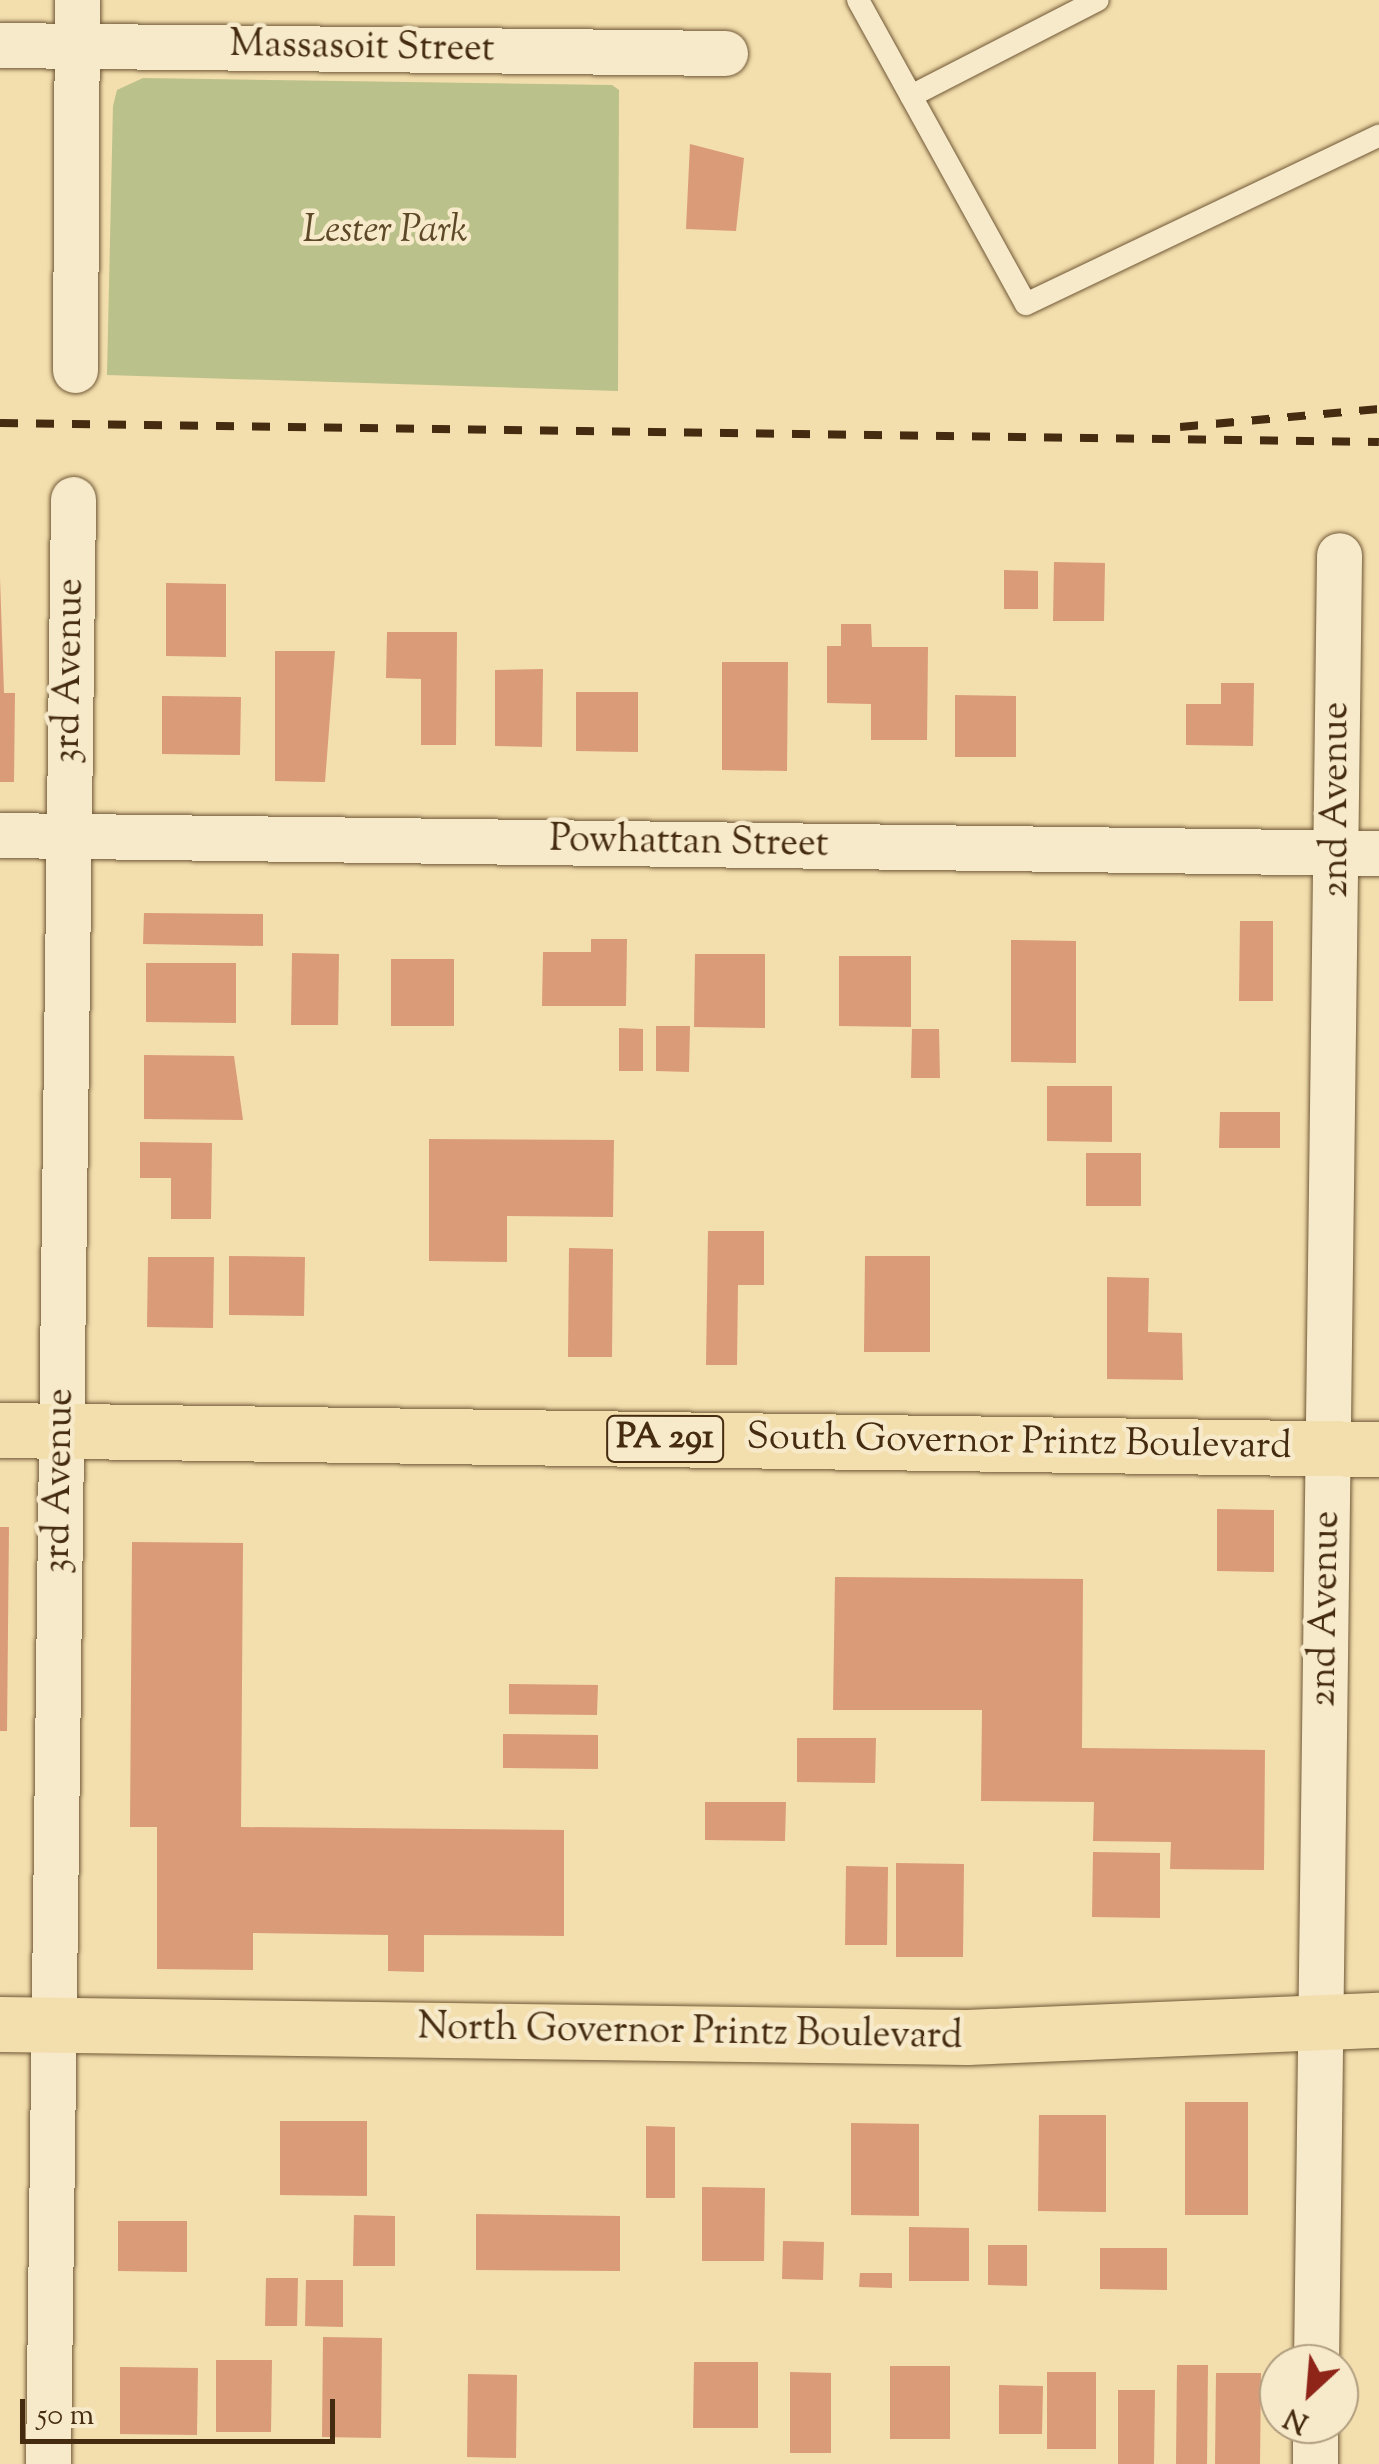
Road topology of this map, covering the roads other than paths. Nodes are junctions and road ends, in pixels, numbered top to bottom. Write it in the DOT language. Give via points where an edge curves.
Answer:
graph roads {
  1 [pos="76,0"];
  2 [pos="858,0"];
  3 [pos="1098,0"];
  4 [pos="0,45"];
  5 [pos="76,46"];
  6 [pos="725,53"];
  7 [pos="911,96"];
  8 [pos="1379,136"];
  9 [pos="76,370"];
  10 [pos="73,499"];
  11 [pos="1338,555"];
  12 [pos="0,836"];
  13 [pos="69,836"];
  14 [pos="1359,853"];
  15 [pos="0,1430"];
  16 [pos="61,1431"];
  17 [pos="1354,1449"];
  18 [pos="1379,2020"];
  19 [pos="0,2024"];
  20 [pos="1321,2024"];
  21 [pos="53,2025"];
  22 [pos="1316,2344"];
  23 [pos="48,2464"];
  1 -- 5 [label="street"];
  2 -- 7 [label="lane"];
  3 -- 7 [label="lane"];
  4 -- 5 [label="street, Massasoit Street"];
  5 -- 6 [label="street, Massasoit Street"];
  5 -- 9 [label="street"];
  7 -- 8 [label="lane" via="1026,304"];
  10 -- 13 [label="street, 3rd Avenue"];
  11 -- 14 [label="street, 2nd Avenue"];
  12 -- 13 [label="street, Powhattan Street"];
  13 -- 14 [label="street, Powhattan Street"];
  13 -- 16 [label="street, 3rd Avenue"];
  14 -- 17 [label="street, 2nd Avenue"];
  15 -- 16 [label="main road, South Governor Printz Boulevard / PA 291"];
  16 -- 17 [label="main road, South Governor Printz Boulevard / PA 291"];
  16 -- 21 [label="street, 3rd Avenue"];
  17 -- 20 [label="street, 2nd Avenue"];
  18 -- 20 [label="main road, North Governor Printz Boulevard"];
  19 -- 21 [label="main road, North Governor Printz Boulevard"];
  20 -- 21 [label="main road, North Governor Printz Boulevard" via="986,2037"];
  20 -- 22 [label="street, 2nd Avenue"];
  21 -- 23 [label="street, 3rd Avenue"];
}
